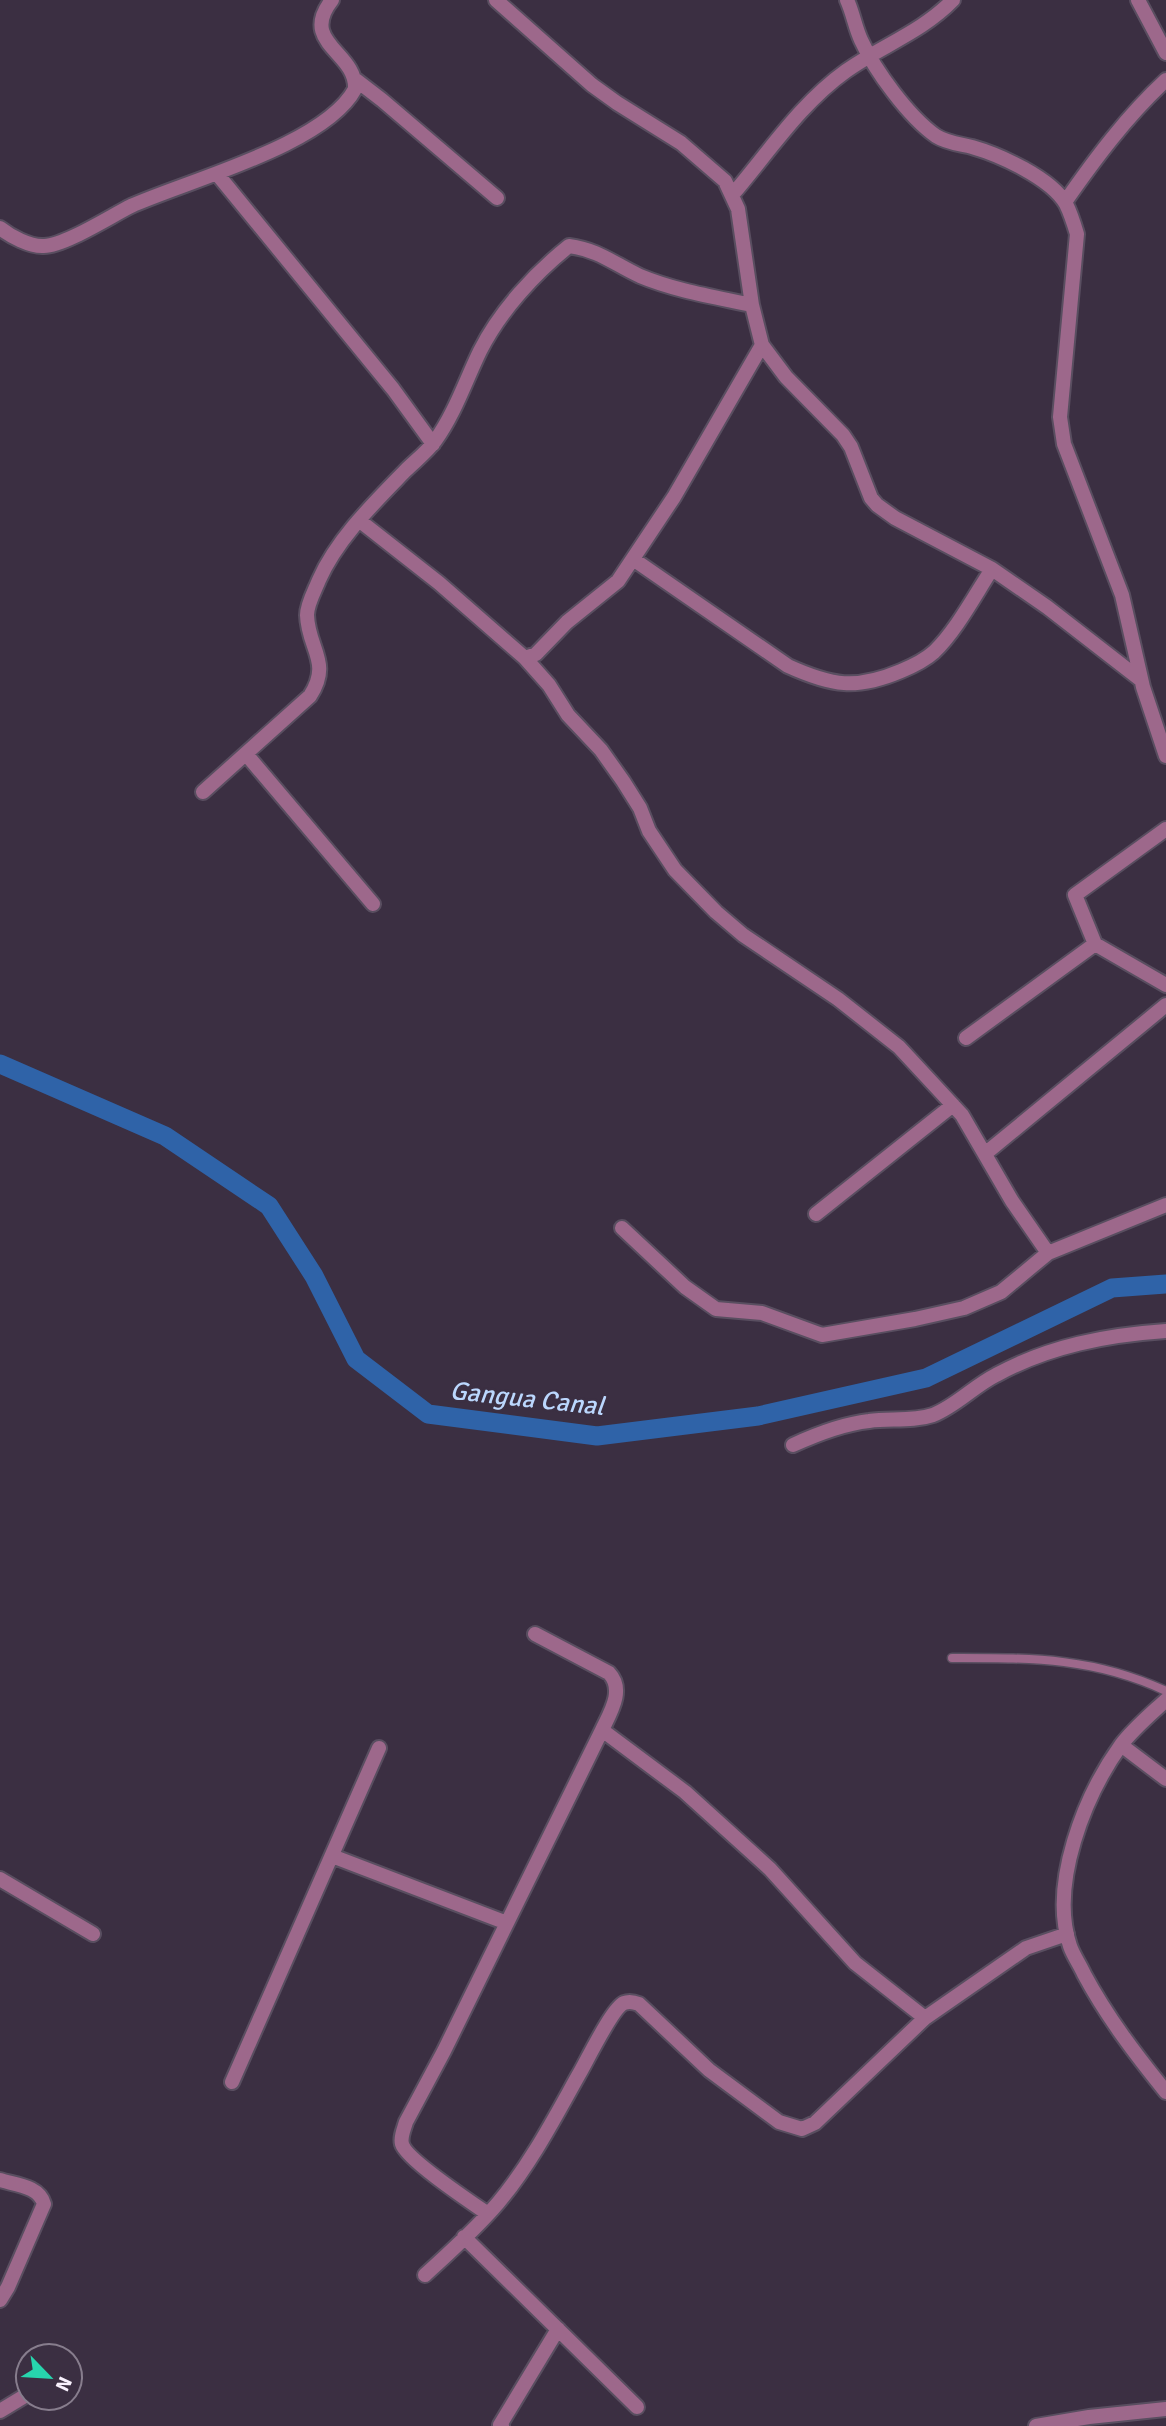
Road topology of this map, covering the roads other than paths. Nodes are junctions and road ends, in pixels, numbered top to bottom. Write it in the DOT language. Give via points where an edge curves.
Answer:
graph roads {
  1 [pos="332,0"];
  2 [pos="496,0"];
  3 [pos="847,0"];
  4 [pos="953,0"];
  5 [pos="1138,0"];
  6 [pos="1166,53"];
  7 [pos="869,57"];
  8 [pos="356,80"];
  9 [pos="1166,80"];
  10 [pos="218,175"];
  11 [pos="733,194"];
  12 [pos="497,198"];
  13 [pos="1065,202"];
  14 [pos="0,228"];
  15 [pos="752,305"];
  16 [pos="762,345"];
  17 [pos="433,444"];
  18 [pos="360,521"];
  19 [pos="633,559"];
  20 [pos="992,569"];
  21 [pos="525,658"];
  22 [pos="1141,680"];
  23 [pos="246,754"];
  24 [pos="1166,756"];
  25 [pos="203,792"];
  26 [pos="1166,829"];
  27 [pos="373,904"];
  28 [pos="1095,944"];
  29 [pos="1166,985"];
  30 [pos="1166,1005"];
  31 [pos="966,1038"];
  32 [pos="953,1105"];
  33 [pos="986,1153"];
  34 [pos="1166,1205"];
  35 [pos="816,1213"];
  36 [pos="622,1228"];
  37 [pos="1048,1254"];
  38 [pos="1166,1331"];
  39 [pos="793,1445"];
  40 [pos="535,1634"];
  41 [pos="952,1658"];
  42 [pos="1166,1691"];
  43 [pos="1166,1700"];
  44 [pos="602,1730"];
  45 [pos="1121,1745"];
  46 [pos="380,1748"];
  47 [pos="1166,1779"];
  48 [pos="332,1856"];
  49 [pos="0,1879"];
  50 [pos="506,1923"];
  51 [pos="93,1934"];
  52 [pos="1067,1934"];
  53 [pos="925,2018"];
  54 [pos="232,2082"];
  55 [pos="1166,2092"];
  56 [pos="0,2180"];
  57 [pos="488,2214"];
  58 [pos="464,2237"];
  59 [pos="425,2275"];
  60 [pos="0,2300"];
  61 [pos="558,2329"];
  62 [pos="637,2407"];
  63 [pos="1166,2409"];
  64 [pos="502,2426"];
  65 [pos="1037,2426"];
  1 -- 8 [label="street" via="322,31"];
  2 -- 11 [label="street" via="592,85 707,164"];
  3 -- 7 [label="street"];
  4 -- 7 [label="street" via="931,21"];
  5 -- 6 [label="street"];
  7 -- 11 [label="street" via="809,103"];
  7 -- 13 [label="street" via="896,95 938,137 1009,161"];
  8 -- 10 [label="street" via="350,99 324,121"];
  8 -- 12 [label="street"];
  9 -- 13 [label="street" via="1130,117"];
  10 -- 14 [label="street" via="133,205 58,243 44,246"];
  10 -- 17 [label="street"];
  11 -- 15 [label="street"];
  13 -- 22 [label="street" via="1077,234 1062,377 1063,444 1122,594"];
  15 -- 16 [label="street"];
  15 -- 17 [label="street" via="683,290 639,275 587,248 569,246 494,326"];
  16 -- 19 [label="street"];
  16 -- 20 [label="street" via="852,447 864,484 877,505"];
  17 -- 18 [label="street"];
  18 -- 21 [label="street"];
  18 -- 23 [label="street" via="321,576 307,612 321,669 316,686"];
  19 -- 20 [label="street" via="788,666 813,677 856,685 919,663 934,652"];
  19 -- 21 [label="street" via="618,581 536,654"];
  20 -- 22 [label="street"];
  21 -- 32 [label="street" via="624,781 675,870 743,935 899,1046"];
  22 -- 24 [label="street"];
  23 -- 25 [label="street"];
  23 -- 27 [label="street"];
  26 -- 28 [label="street" via="1075,895"];
  28 -- 29 [label="street"];
  28 -- 31 [label="street"];
  30 -- 33 [label="street"];
  32 -- 33 [label="street"];
  32 -- 35 [label="street"];
  33 -- 37 [label="street"];
  34 -- 37 [label="street"];
  36 -- 37 [label="street" via="685,1287 716,1309 762,1313 822,1335 964,1308 1001,1292"];
  38 -- 39 [label="street" via="1076,1344 997,1374 939,1412 847,1425"];
  40 -- 44 [label="street" via="614,1678 617,1693"];
  41 -- 42 [label="lane" via="1063,1660 1117,1671"];
  43 -- 45 [label="street"];
  44 -- 50 [label="street"];
  44 -- 53 [label="street" via="685,1791 770,1869 855,1962"];
  45 -- 47 [label="street"];
  45 -- 52 [label="street" via="1088,1804 1072,1846 1065,1888"];
  46 -- 48 [label="street"];
  48 -- 50 [label="street"];
  48 -- 54 [label="street"];
  49 -- 51 [label="street"];
  50 -- 57 [label="street" via="402,2134 402,2144 412,2158"];
  52 -- 53 [label="street" via="1026,1948"];
  52 -- 55 [label="street" via="1094,1992"];
  53 -- 57 [label="street" via="815,2123 802,2129 779,2122 709,2070 645,2009 624,2003 519,2176"];
  56 -- 60 [label="street" via="36,2191 44,2204"];
  57 -- 58 [label="street"];
  58 -- 59 [label="street"];
  58 -- 61 [label="street"];
  61 -- 62 [label="street"];
  61 -- 64 [label="street"];
  63 -- 65 [label="street"];
}
